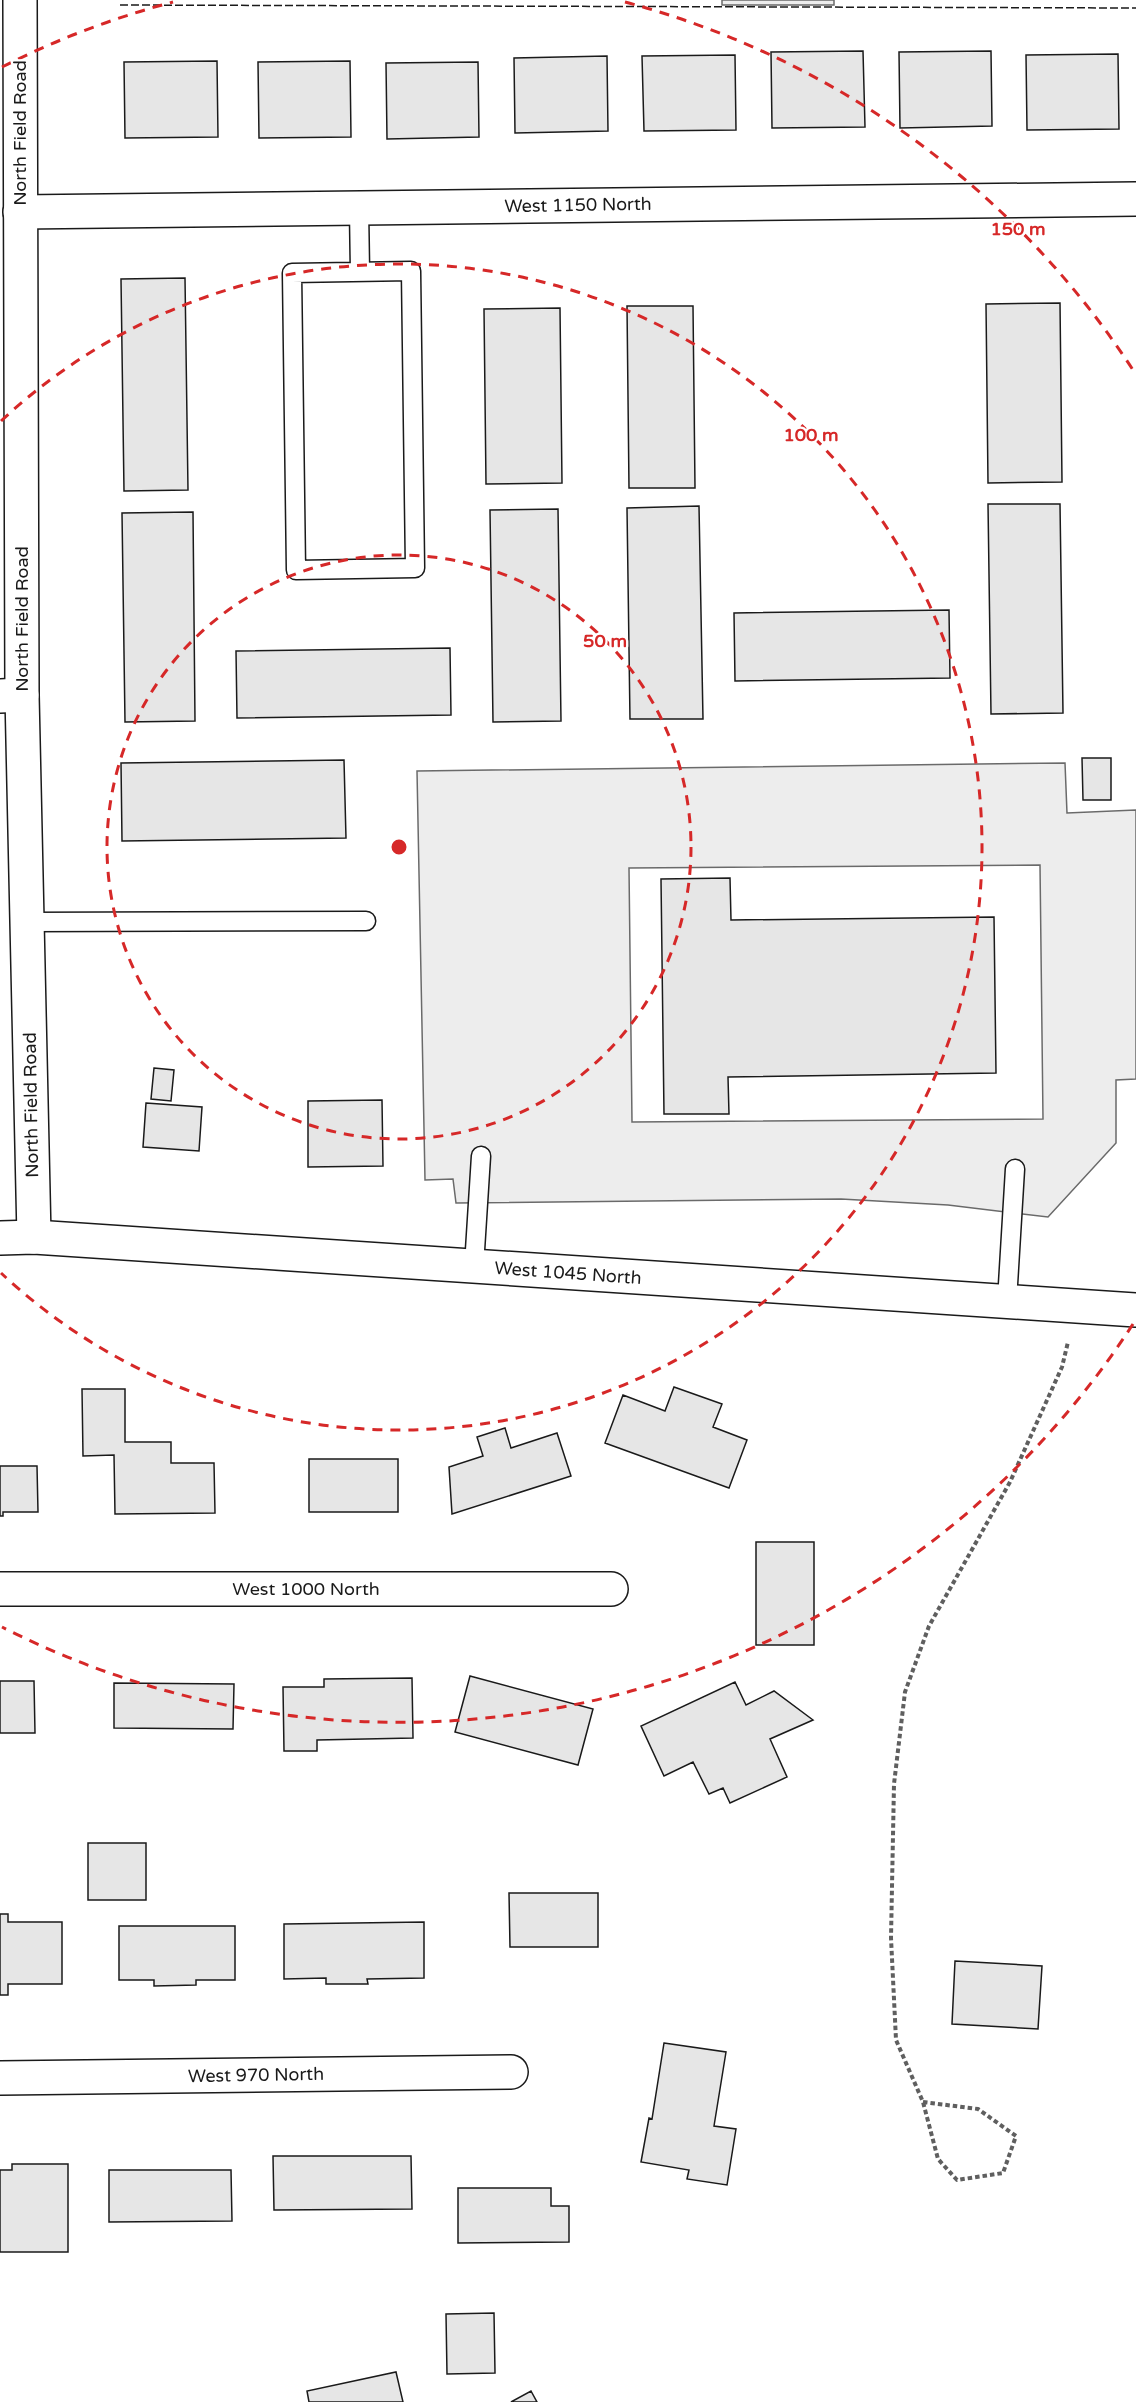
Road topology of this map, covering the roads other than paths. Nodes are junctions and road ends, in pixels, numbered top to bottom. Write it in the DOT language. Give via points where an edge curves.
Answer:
graph roads {
  1 [pos="20,0"];
  2 [pos="1136,199"];
  3 [pos="359,208"];
  4 [pos="13,227"];
  5 [pos="360,272"];
  6 [pos="11,696"];
  7 [pos="366,921"];
  8 [pos="28,922"];
  9 [pos="481,1156"];
  10 [pos="1015,1169"];
  11 [pos="34,1237"];
  12 [pos="0,1238"];
  13 [pos="474,1266"];
  14 [pos="1007,1301"];
  15 [pos="1136,1310"];
  16 [pos="0,1589"];
  17 [pos="612,1589"];
  18 [pos="511,2072"];
  19 [pos="0,2078"];
  1 -- 4 [label="street, North Field Road"];
  2 -- 3 [label="street, West 1150 North"];
  3 -- 4 [label="street, West 1150 North"];
  3 -- 5 [label="lane"];
  4 -- 6 [label="street, North Field Road"];
  5 -- 5 [label="lane" via="411,271 415,568 296,570 292,273"];
  6 -- 8 [label="street, North Field Road"];
  7 -- 8 [label="lane"];
  8 -- 11 [label="street, North Field Road"];
  9 -- 13 [label="lane"];
  10 -- 14 [label="lane"];
  11 -- 12 [label="street, West 1045 North"];
  11 -- 13 [label="street, West 1045 North"];
  13 -- 14 [label="street, West 1045 North"];
  14 -- 15 [label="street, West 1045 North"];
  16 -- 17 [label="street, West 1000 North"];
  18 -- 19 [label="street, West 970 North"];
}
